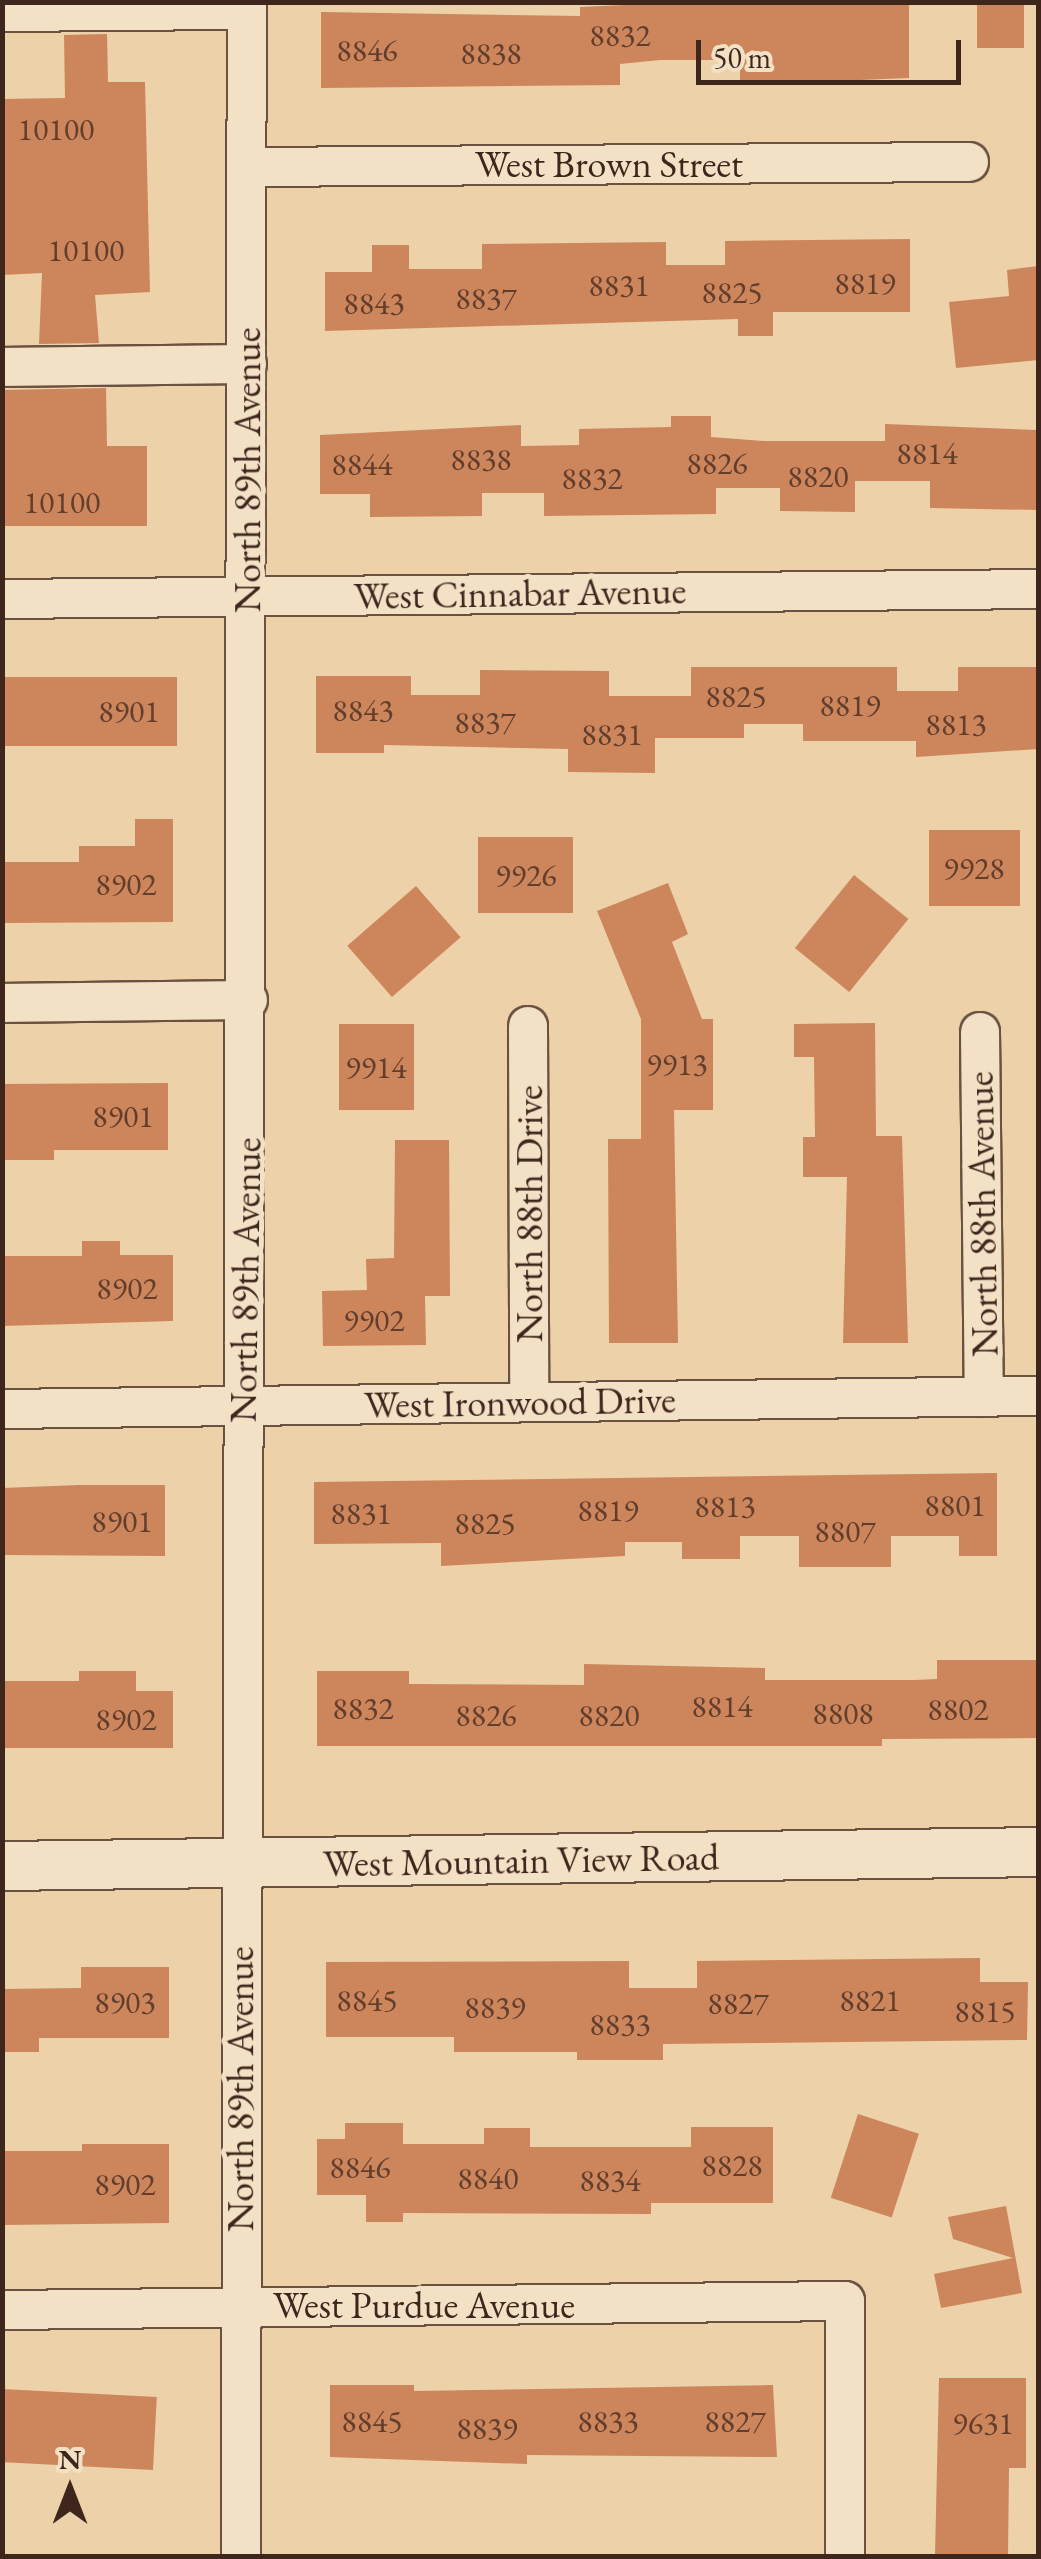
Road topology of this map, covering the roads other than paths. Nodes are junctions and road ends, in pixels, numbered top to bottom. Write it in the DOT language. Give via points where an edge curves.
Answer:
graph roads {
  1 [pos="247,6"];
  2 [pos="2,12"];
  3 [pos="969,162"];
  4 [pos="248,166"];
  5 [pos="246,364"];
  6 [pos="2,366"];
  7 [pos="1038,588"];
  8 [pos="246,596"];
  9 [pos="2,599"];
  10 [pos="248,1000"];
  11 [pos="2,1003"];
  12 [pos="528,1026"];
  13 [pos="980,1032"];
  14 [pos="1038,1396"];
  15 [pos="984,1397"];
  16 [pos="529,1402"];
  17 [pos="244,1406"];
  18 [pos="2,1409"];
  19 [pos="1038,1852"];
  20 [pos="240,1864"];
  21 [pos="2,1866"];
  22 [pos="239,2307"];
  23 [pos="2,2310"];
  24 [pos="241,2556"];
  25 [pos="845,2556"];
  1 -- 2 [label="street"];
  1 -- 4 [label="street, North 89th Avenue"];
  3 -- 4 [label="street, West Brown Street"];
  4 -- 5 [label="street, North 89th Avenue"];
  5 -- 6 [label="street"];
  5 -- 8 [label="street, North 89th Avenue"];
  7 -- 8 [label="street, West Cinnabar Avenue"];
  8 -- 9 [label="street, West Cinnabar Avenue"];
  8 -- 10 [label="street, North 89th Avenue"];
  10 -- 11 [label="street"];
  10 -- 17 [label="street, North 89th Avenue"];
  12 -- 16 [label="street, North 88th Drive"];
  13 -- 15 [label="street, North 88th Avenue"];
  14 -- 15 [label="street, West Ironwood Drive"];
  15 -- 16 [label="street, West Ironwood Drive"];
  16 -- 17 [label="street, West Ironwood Drive"];
  17 -- 18 [label="street, West Ironwood Drive"];
  17 -- 20 [label="street, North 89th Avenue"];
  19 -- 20 [label="street, West Mountain View Road"];
  20 -- 21 [label="street, West Mountain View Road"];
  20 -- 22 [label="street, North 89th Avenue"];
  22 -- 23 [label="street, West Purdue Avenue"];
  22 -- 24 [label="street, North 89th Avenue"];
  22 -- 25 [label="street, West Purdue Avenue" via="844,2301"];
}
